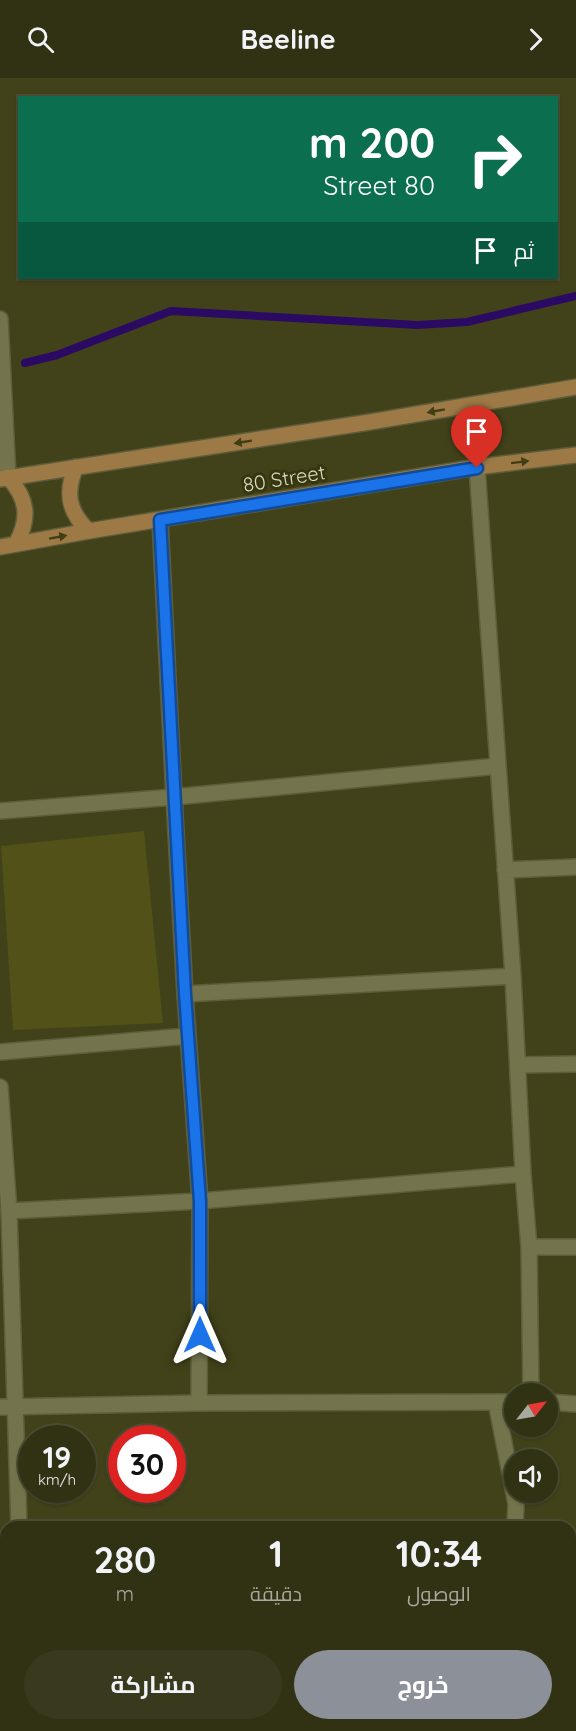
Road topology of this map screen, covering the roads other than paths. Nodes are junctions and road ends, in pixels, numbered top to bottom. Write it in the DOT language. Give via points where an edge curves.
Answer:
graph roads {
  1 [pos="0,319"];
  2 [pos="576,387"];
  3 [pos="576,455"];
  4 [pos="76,467"];
  5 [pos="477,468"];
  6 [pos="4,478"];
  7 [pos="160,520"];
  8 [pos="89,531"];
  9 [pos="16,544"];
  10 [pos="0,547"];
  11 [pos="498,766"];
  12 [pos="174,797"];
  13 [pos="0,811"];
  14 [pos="576,867"];
  15 [pos="505,870"];
  16 [pos="513,976"];
  17 [pos="185,994"];
  18 [pos="188,1036"];
  19 [pos="0,1052"];
  20 [pos="576,1064"];
  21 [pos="518,1065"];
  22 [pos="0,1087"];
  23 [pos="523,1174"];
  24 [pos="200,1201"];
  25 [pos="9,1211"];
  26 [pos="529,1247"];
  27 [pos="576,1247"];
  28 [pos="531,1383"];
  29 [pos="496,1402"];
  30 [pos="504,1402"];
  31 [pos="200,1403"];
  32 [pos="558,1403"];
  33 [pos="576,1404"];
  34 [pos="8,1407"];
  35 [pos="19,1521"];
  36 [pos="515,1521"];
  1 -- 6 [label="street"];
  2 -- 4 [label="main road, one-way"];
  5 -- 3 [label="main road, 80 Street, one-way"];
  4 -- 6 [label="main road"];
  4 -- 8 [label="main road" via="70,501 80,523"];
  5 -- 7 [label="main road, 80 Street"];
  5 -- 11 [label="street"];
  6 -- 9 [label="main road" via="17,486 25,509 22,533"];
  7 -- 8 [label="main road, 80 Street"];
  7 -- 12 [label="street"];
  9 -- 8 [label="main road, 80 Street, one-way"];
  9 -- 10 [label="main road, 80 Street"];
  11 -- 12 [label="street"];
  11 -- 15 [label="street"];
  12 -- 13 [label="street"];
  12 -- 17 [label="street"];
  14 -- 15 [label="street"];
  15 -- 16 [label="street"];
  16 -- 17 [label="street"];
  16 -- 21 [label="street"];
  17 -- 18 [label="street"];
  18 -- 19 [label="street"];
  18 -- 24 [label="street"];
  20 -- 21 [label="street"];
  21 -- 23 [label="street"];
  22 -- 25 [label="street"];
  23 -- 24 [label="street"];
  23 -- 26 [label="street"];
  24 -- 25 [label="street"];
  24 -- 31 [label="street"];
  25 -- 34 [label="street"];
  26 -- 27 [label="street"];
  26 -- 28 [label="street"];
  29 -- 30 [label="street"];
  29 -- 31 [label="street"];
  29 -- 36 [label="street" via="516,1504"];
  31 -- 34 [label="street"];
  32 -- 33 [label="street"];
  34 -- 35 [label="street"];
}
